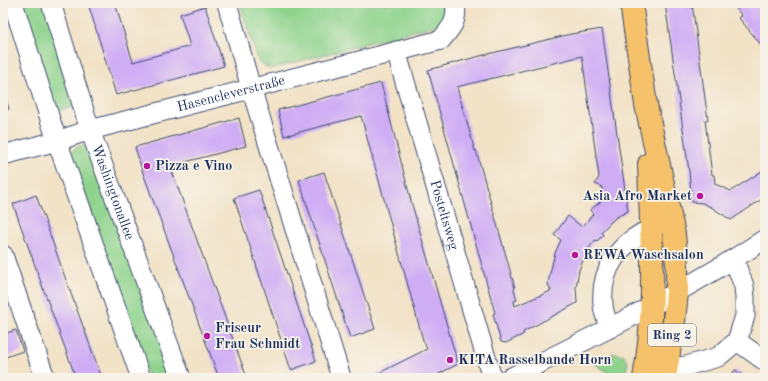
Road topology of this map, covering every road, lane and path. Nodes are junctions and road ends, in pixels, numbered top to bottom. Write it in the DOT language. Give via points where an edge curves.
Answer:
graph roads {
  1 [pos="13,3"];
  2 [pos="51,3"];
  3 [pos="227,3"];
  4 [pos="455,3"];
  5 [pos="631,3"];
  6 [pos="396,51"];
  7 [pos="251,88"];
  8 [pos="646,105"];
  9 [pos="90,130"];
  10 [pos="57,141"];
  11 [pos="3,154"];
  12 [pos="651,229"];
  13 [pos="765,239"];
  14 [pos="3,255"];
  15 [pos="734,260"];
  16 [pos="676,292"];
  17 [pos="11,304"];
  18 [pos="651,307"];
  19 [pos="610,328"];
  20 [pos="737,341"];
  21 [pos="765,360"];
  22 [pos="666,373"];
  23 [pos="340,374"];
  24 [pos="45,378"];
  25 [pos="141,378"];
  26 [pos="181,378"];
  27 [pos="492,378"];
  28 [pos="510,378"];
  29 [pos="644,378"];
  1 -- 10 [label="street"];
  2 -- 9 [label="street, Washingtonallee"];
  3 -- 7 [label="street"];
  4 -- 6 [label="street, Hasencleverstraße" via="453,26 441,40"];
  5 -- 8 [label="main road"];
  6 -- 7 [label="street, Hasencleverstraße"];
  6 -- 27 [label="street, Posteltsweg"];
  7 -- 9 [label="street, Hasencleverstraße"];
  7 -- 23 [label="street"];
  8 -- 12 [label="main road, Ring 2"];
  8 -- 16 [label="main road, Ring 2" via="674,234"];
  9 -- 10 [label="street, Hasencleverstraße"];
  9 -- 26 [label="street, Washingtonallee"];
  10 -- 11 [label="street, Hasencleverstraße"];
  10 -- 25 [label="street"];
  12 -- 18 [label="main road, Ring 2"];
  12 -- 19 [label="street" via="638,234 622,247 610,265 604,284 602,305"];
  13 -- 15 [label="street"];
  14 -- 17 [label="street"];
  15 -- 16 [label="street"];
  15 -- 20 [label="street" via="746,298 745,316"];
  16 -- 18 [label="street"];
  16 -- 22 [label="main road, Ring 2"];
  17 -- 24 [label="street"];
  18 -- 19 [label="street"];
  18 -- 29 [label="main road, Ring 2"];
  19 -- 28 [label="street"];
  20 -- 21 [label="street"];
  20 -- 22 [label="street" via="718,356"];
}
